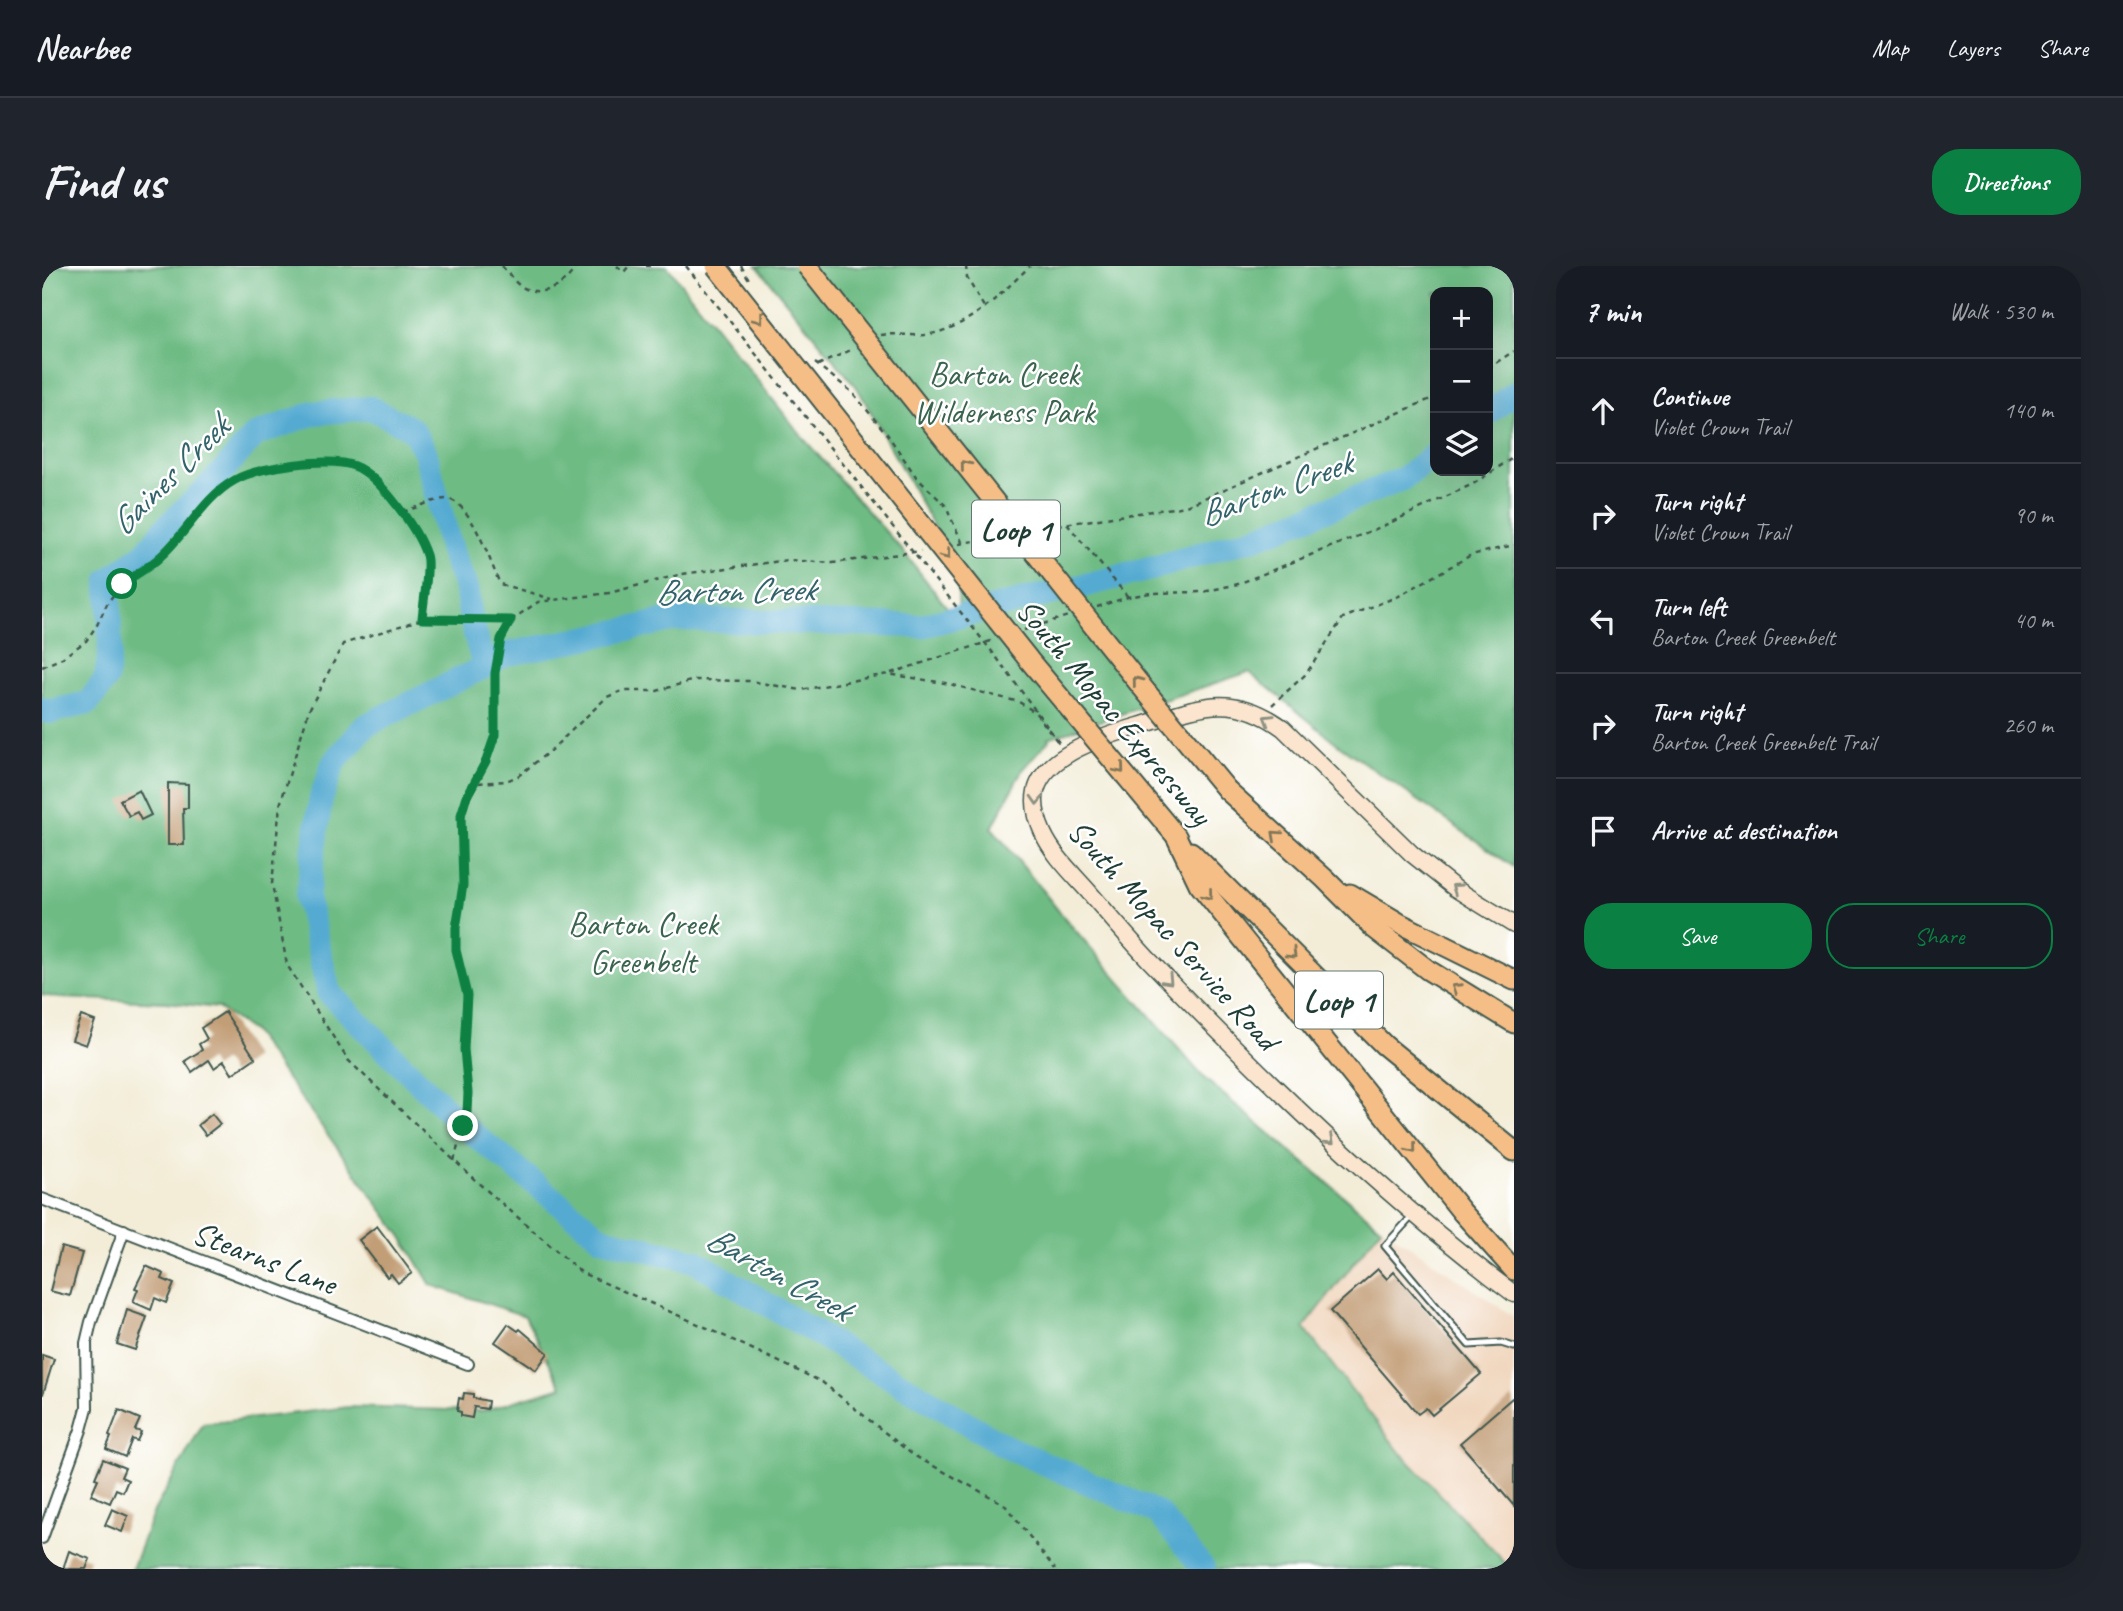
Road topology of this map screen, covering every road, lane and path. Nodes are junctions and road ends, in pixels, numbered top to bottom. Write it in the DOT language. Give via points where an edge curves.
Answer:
graph roads {
  1 [pos="502,266"];
  2 [pos="576,266"];
  3 [pos="617,266"];
  4 [pos="629,266"];
  5 [pos="686,266"];
  6 [pos="716,266"];
  7 [pos="741,266"];
  8 [pos="807,266"];
  9 [pos="966,266"];
  10 [pos="1030,266"];
  11 [pos="752,285"];
  12 [pos="984,308"];
  13 [pos="872,340"];
  14 [pos="861,345"];
  15 [pos="1514,351"];
  16 [pos="810,358"];
  17 [pos="818,365"];
  18 [pos="1493,365"];
  19 [pos="1430,399"];
  20 [pos="1514,457"];
  21 [pos="403,512"];
  22 [pos="1066,523"];
  23 [pos="1027,530"];
  24 [pos="1001,535"];
  25 [pos="962,543"];
  26 [pos="950,545"];
  27 [pos="1514,545"];
  28 [pos="924,550"];
  29 [pos="555,600"];
  30 [pos="422,619"];
  31 [pos="511,620"];
  32 [pos="42,667"];
  33 [pos="1272,705"];
  34 [pos="462,829"];
  35 [pos="1175,836"];
  36 [pos="1325,879"];
  37 [pos="1514,925"];
  38 [pos="1514,980"];
  39 [pos="1514,1023"];
  40 [pos="1514,1151"];
  41 [pos="454,1161"];
  42 [pos="42,1199"];
  43 [pos="1414,1214"];
  44 [pos="124,1230"];
  45 [pos="1514,1270"];
  46 [pos="1514,1294"];
  47 [pos="1514,1347"];
  48 [pos="468,1364"];
  49 [pos="42,1538"];
  50 [pos="1055,1569"];
  1 -- 2 [label="path" via="520,286 532,291 562,284"];
  3 -- 4 [label="path" via="624,272"];
  5 -- 34 [label="path, bridge" via="997,658 1060,744 1035,712 1019,702 945,682 888,674 801,690 750,681 694,680 657,691 622,691 607,697 518,776 478,783 465,808"];
  6 -- 35 [label="highway, South Mopac Expressway / Loop 1, one-way, bridge"];
  7 -- 11 [label="path"];
  36 -- 8 [label="highway, South Mopac Expressway / Loop 1, one-way, bridge" via="1227,790"];
  9 -- 12 [label="path" via="967,278"];
  10 -- 12 [label="path"];
  12 -- 13 [label="path" via="960,326"];
  14 -- 17 [label="path"];
  15 -- 18 [label="path"];
  16 -- 17 [label="path"];
  17 -- 25 [label="path" via="852,392 917,478 945,505"];
  19 -- 22 [label="path" via="1186,506"];
  20 -- 22 [label="path" via="1473,484 1383,526 1238,584 1203,592 1128,597"];
  21 -- 29 [label="path" via="444,500 460,503 500,584"];
  21 -- 30 [label="path" via="427,557"];
  21 -- 32 [label="path" via="367,473 352,465 262,468 233,480 161,557 122,584 86,641"];
  22 -- 23 [label="path"];
  24 -- 25 [label="path"];
  25 -- 26 [label="path"];
  27 -- 33 [label="path" via="1471,555 1399,596 1343,618 1306,674"];
  28 -- 29 [label="path" via="833,563 788,560 682,574 609,593"];
  29 -- 31 [label="path" via="538,602"];
  30 -- 31 [label="path"];
  30 -- 41 [label="path" via="342,644 309,710 280,805 272,884 287,965 348,1060"];
  31 -- 34 [label="path" via="501,639 495,673 495,735 467,796"];
  34 -- 41 [label="path" via="463,885 456,950 467,995 464,1049 468,1093"];
  35 -- 40 [label="highway, South Mopac Expressway / Loop 1, one-way" via="1384,1045"];
  35 -- 45 [label="highway, one-way" via="1199,884 1462,1212"];
  36 -- 38 [label="highway" via="1399,923"];
  39 -- 36 [label="highway, South Mopac Expressway / Loop 1, one-way" via="1428,970 1375,929"];
  37 -- 43 [label="main road, South Mopac Service Road, one-way" via="1456,889 1412,854 1283,728 1236,705 1199,707 1131,728 1058,759 1036,793 1037,819 1053,850 1135,945 1237,1052"];
  41 -- 50 [label="path" via="582,1273 822,1382 913,1455 1004,1504"];
  42 -- 44 [label="street, Stearns Lane"];
  43 -- 46 [label="main road, South Mopac Service Road"];
  43 -- 47 [label="lane" via="1385,1246 1469,1345"];
  44 -- 48 [label="street, Stearns Lane"];
  44 -- 49 [label="street" via="90,1322 87,1408"];
}
